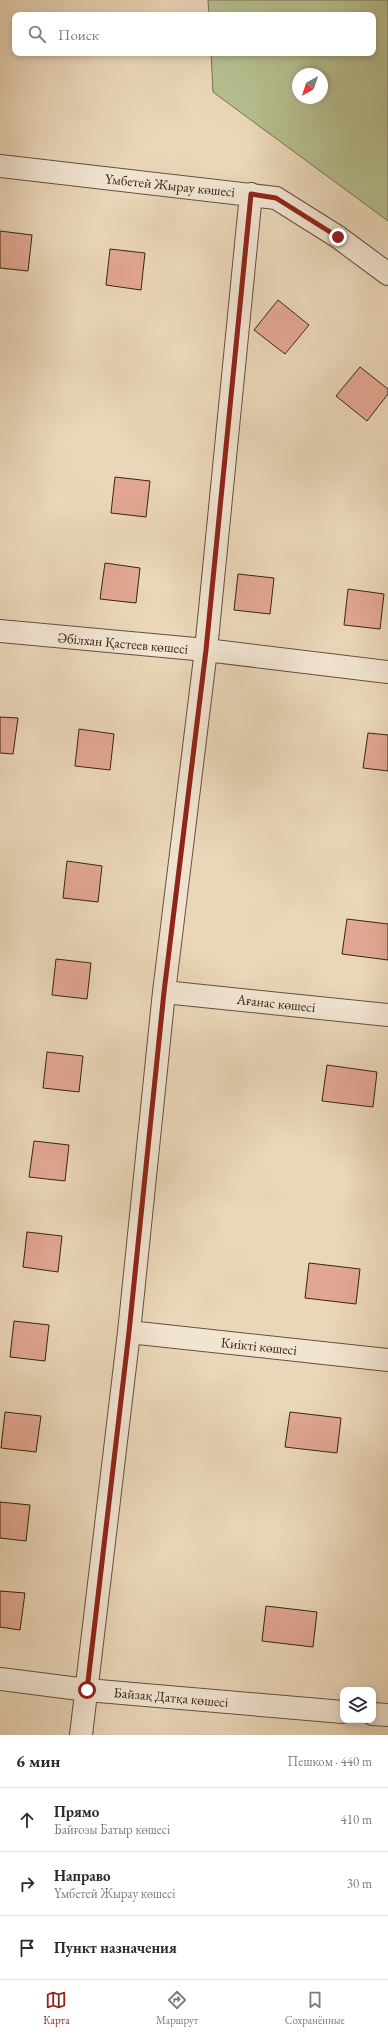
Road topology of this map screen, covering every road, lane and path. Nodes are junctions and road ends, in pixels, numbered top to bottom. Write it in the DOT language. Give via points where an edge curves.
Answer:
graph roads {
  1 [pos="0,166"];
  2 [pos="251,194"];
  3 [pos="388,274"];
  4 [pos="0,631"];
  5 [pos="206,650"];
  6 [pos="388,672"];
  7 [pos="164,992"];
  8 [pos="388,1015"];
  9 [pos="129,1332"];
  10 [pos="388,1360"];
  11 [pos="0,1679"];
  12 [pos="87,1690"];
  13 [pos="340,1712"];
  14 [pos="376,1714"];
  15 [pos="388,1715"];
  16 [pos="81,1735"];
  1 -- 2 [label="street, Үмбетей Жырау көшесі"];
  2 -- 3 [label="street, Үмбетей Жырау көшесі" via="276,198 338,237"];
  2 -- 5 [label="street"];
  4 -- 5 [label="street, Әбілхан Қастеев көшесі"];
  5 -- 6 [label="street, Әбілхан Қастеев көшесі"];
  5 -- 7 [label="street"];
  7 -- 8 [label="street, Ағанас көшесі"];
  7 -- 9 [label="street"];
  9 -- 10 [label="street, Киікті көшесі"];
  9 -- 12 [label="street"];
  11 -- 12 [label="street, Байзақ Датқа көшесі"];
  12 -- 13 [label="street, Байзақ Датқа көшесі"];
  12 -- 16 [label="street"];
  14 -- 15 [label="street"];
}
